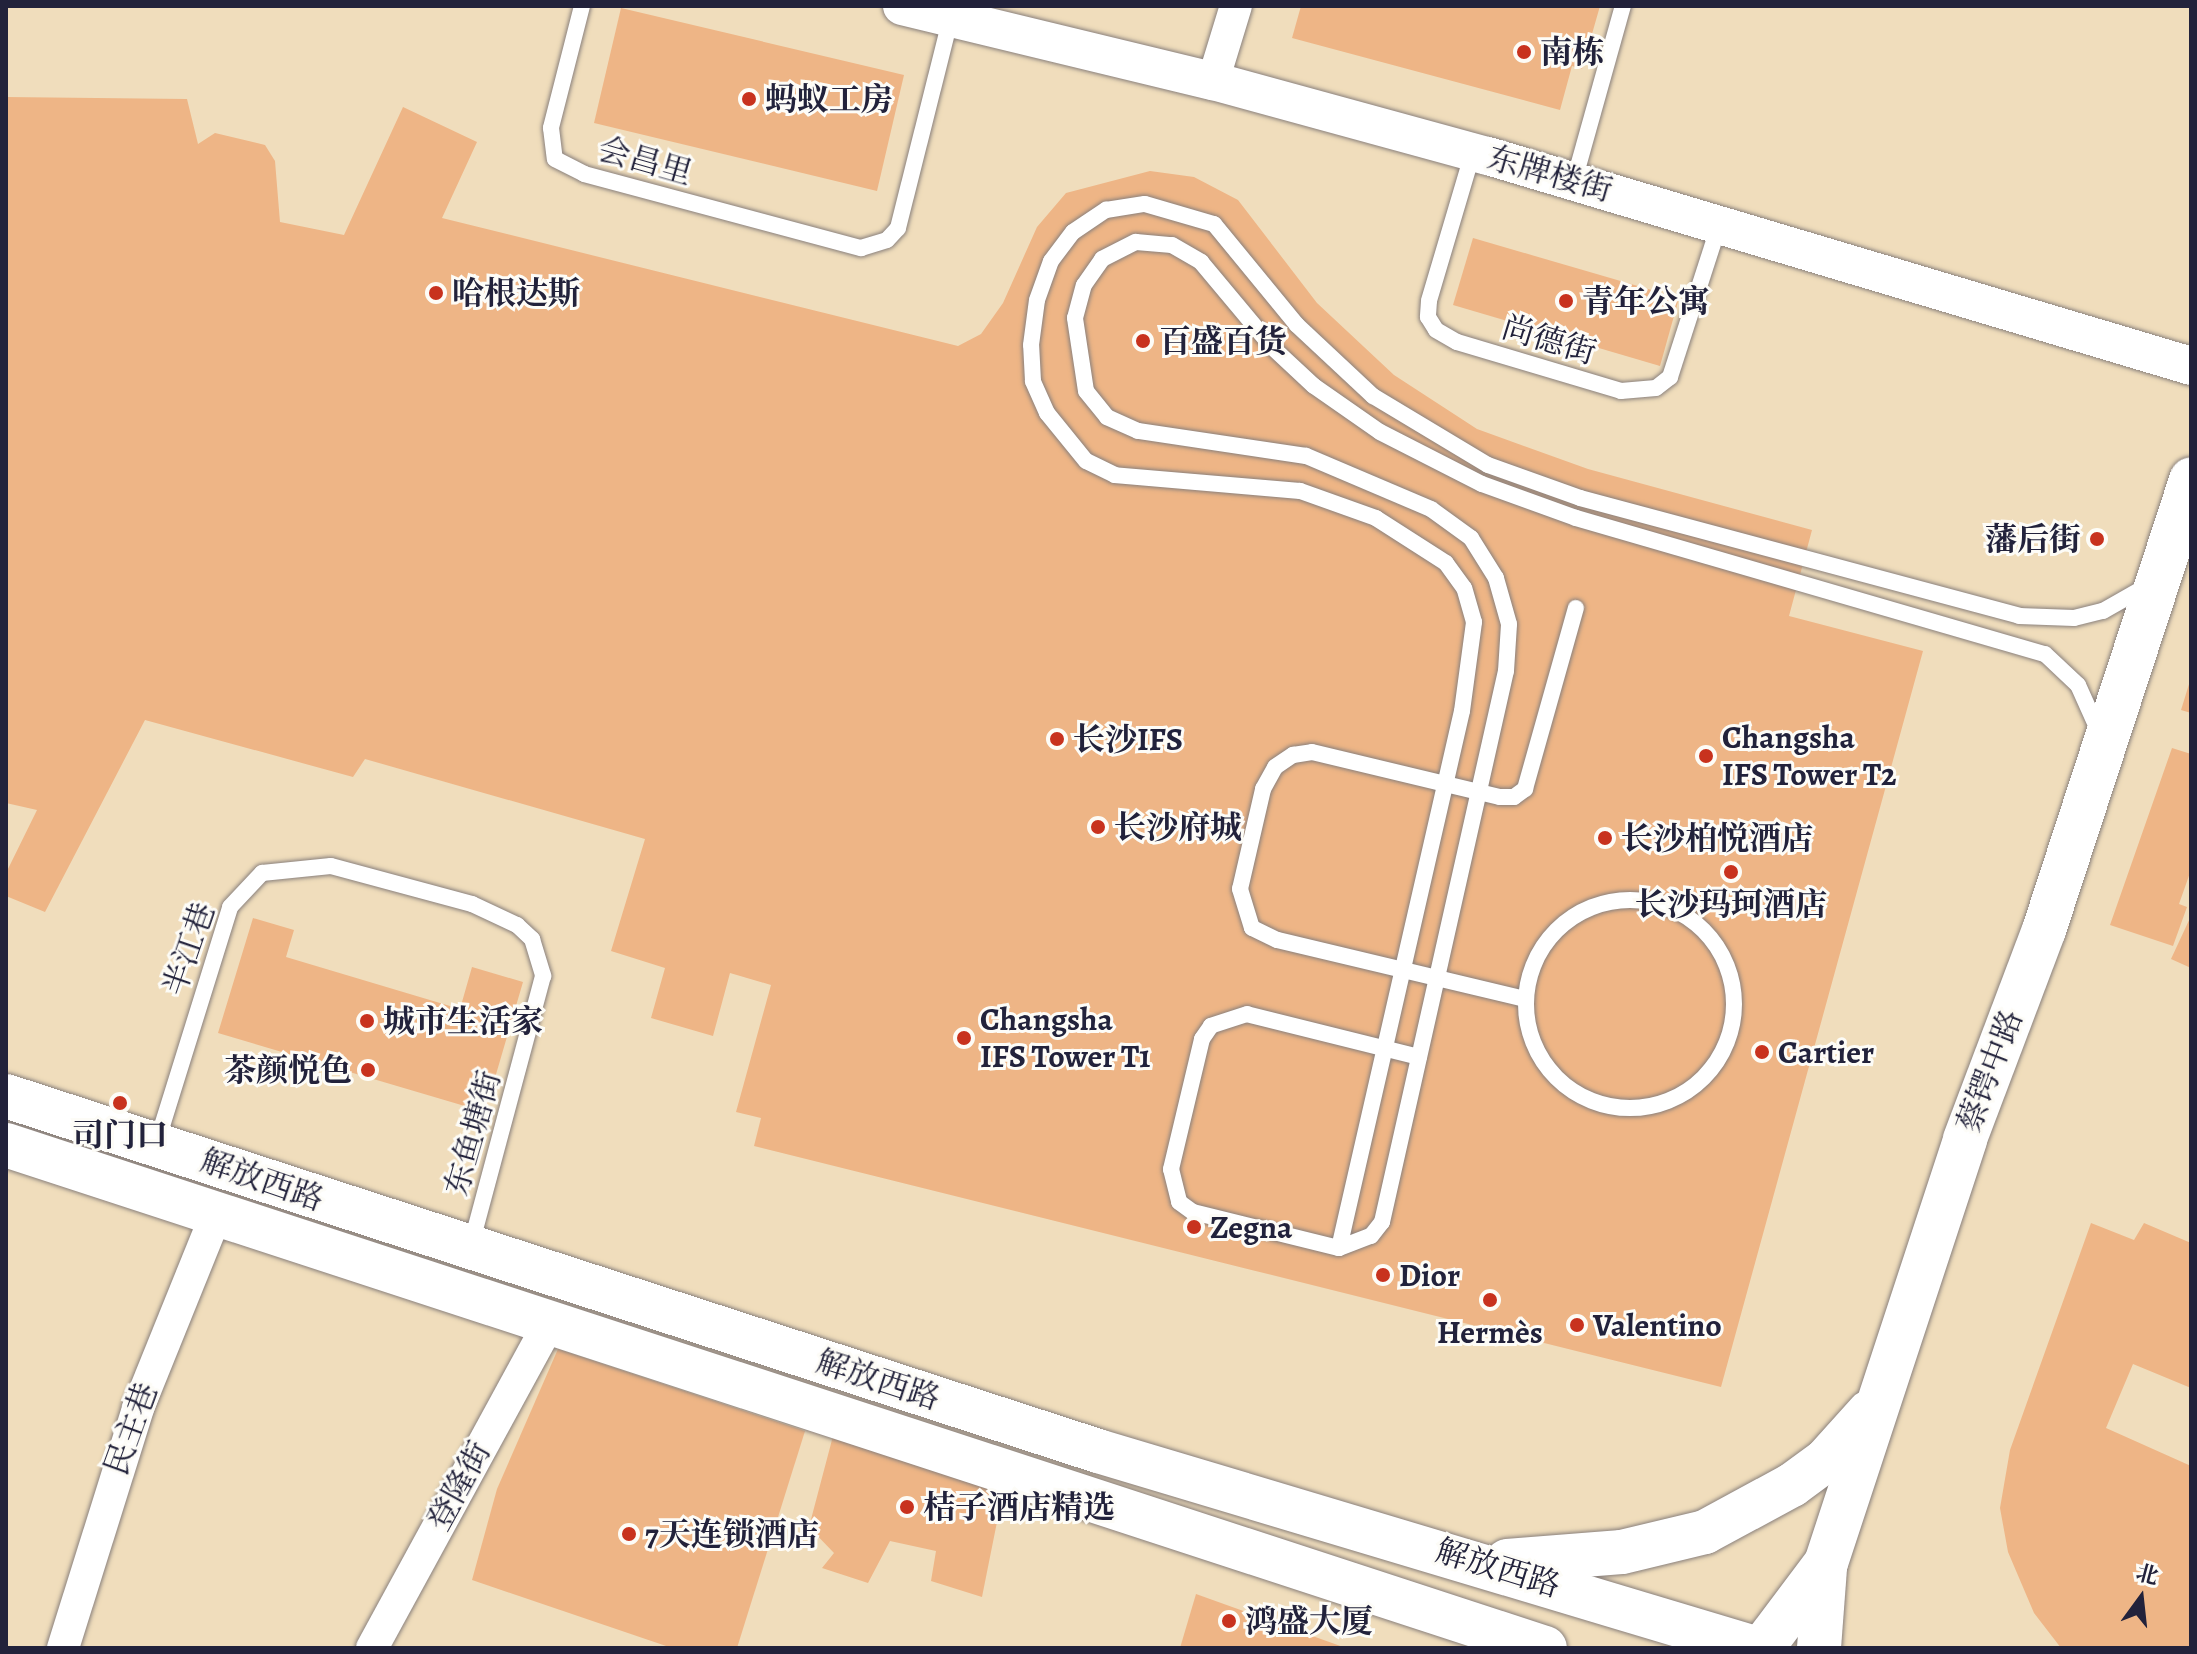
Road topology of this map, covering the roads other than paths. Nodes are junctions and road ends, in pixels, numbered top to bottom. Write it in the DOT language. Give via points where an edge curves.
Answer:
graph roads {
  1 [pos="582,6"];
  2 [pos="902,6"];
  3 [pos="1236,6"];
  4 [pos="1623,6"];
  5 [pos="951,17"];
  6 [pos="1213,81"];
  7 [pos="1473,152"];
  8 [pos="1574,181"];
  9 [pos="1719,223"];
  10 [pos="2191,366"];
  11 [pos="2191,479"];
  12 [pos="2159,578"];
  13 [pos="1576,608"];
  14 [pos="2102,755"];
  15 [pos="1445,783"];
  16 [pos="1479,791"];
  17 [pos="532,939"];
  18 [pos="1402,971"];
  19 [pos="1436,979"];
  20 [pos="1525,999"];
  21 [pos="1385,1049"];
  22 [pos="1419,1057"];
  23 [pos="6,1096"];
  24 [pos="157,1144"];
  25 [pos="6,1145"];
  26 [pos="216,1215"];
  27 [pos="1339,1248"];
  28 [pos="469,1249"];
  29 [pos="549,1324"];
  30 [pos="1880,1398"];
  31 [pos="1481,1563"];
  32 [pos="1826,1563"];
  33 [pos="1707,1639"];
  34 [pos="63,1648"];
  35 [pos="372,1648"];
  36 [pos="1545,1648"];
  37 [pos="1755,1648"];
  38 [pos="1762,1648"];
  39 [pos="1819,1648"];
  1 -- 5 [label="lane, 会昌里" via="551,128 555,159 584,174 827,241 875,246 898,228 905,208"];
  2 -- 5 [label="street, 东牌楼街"];
  3 -- 6 [label="street"];
  4 -- 8 [label="lane"];
  5 -- 6 [label="street, 东牌楼街"];
  6 -- 7 [label="street, 东牌楼街"];
  7 -- 8 [label="street, 东牌楼街"];
  7 -- 9 [label="lane, 尚德街" via="1429,301 1428,317 1436,330 1457,342 1621,391 1656,388 1670,377"];
  8 -- 9 [label="street, 东牌楼街"];
  9 -- 10 [label="street, 东牌楼街"];
  11 -- 12 [label="main road, 蔡锷中路"];
  12 -- 14 [label="main road, 蔡锷中路"];
  12 -- 15 [label="lane" via="2103,611 2074,618 2019,616 1580,498 1488,465 1373,396 1297,325 1214,224 1145,204 1106,210 1073,232 1051,261 1037,300 1033,381 1047,413 1086,461 1115,475 1300,491 1376,518 1446,563 1464,588 1474,622 1472,667"];
  13 -- 16 [label="lane" via="1525,789 1514,797"];
  14 -- 16 [label="lane" via="2099,730 2078,685 2045,654 1576,518 1482,484 1380,432 1314,386 1272,347 1201,262 1172,245 1136,242 1102,259 1084,285 1075,318 1086,391 1107,417 1138,431 1306,456 1385,485 1471,538 1496,578 1509,624 1506,671"];
  14 -- 30 [label="main road, 蔡锷中路" via="2044,930 1965,1139"];
  15 -- 16 [label="lane"];
  15 -- 18 [label="lane"];
  15 -- 18 [label="lane" via="1312,752 1293,755 1275,767 1263,789 1240,889 1252,928 1277,940"];
  16 -- 19 [label="lane"];
  17 -- 24 [label="lane, 半江巷" via="485,908 331,866 262,873 230,907"];
  17 -- 28 [label="lane, 东鱼塘街" via="543,976 540,999"];
  18 -- 19 [label="lane"];
  18 -- 21 [label="lane"];
  19 -- 20 [label="lane"];
  19 -- 22 [label="lane"];
  20 -- 20 [label="lane" via="1530,1034 1545,1065 1601,1104 1636,1108 1670,1100 1700,1082 1722,1055 1733,1022 1733,988 1723,956 1703,928 1674,909 1641,900 1607,901 1575,914 1532,966"];
  21 -- 22 [label="lane"];
  21 -- 27 [label="lane"];
  21 -- 27 [label="lane" via="1247,1014 1211,1026 1202,1039 1171,1169 1179,1202 1193,1212"];
  22 -- 27 [label="lane" via="1382,1222 1371,1236"];
  23 -- 24 [label="main road, 解放西路"];
  24 -- 28 [label="main road, 解放西路"];
  25 -- 26 [label="main road, 解放西路"];
  26 -- 29 [label="main road, 解放西路"];
  26 -- 34 [label="street, 民主巷" via="133,1422"];
  28 -- 31 [label="main road, 解放西路" via="1098,1451"];
  29 -- 35 [label="street, 登隆街"];
  29 -- 36 [label="main road, 解放西路"];
  30 -- 31 [label="main road" via="1826,1460 1727,1524 1622,1552"];
  30 -- 32 [label="main road, 蔡锷中路"];
  31 -- 33 [label="main road, 解放西路"];
  32 -- 38 [label="main road, 蔡锷中路"];
  32 -- 39 [label="main road"];
  33 -- 37 [label="main road, 解放西路"];
}
